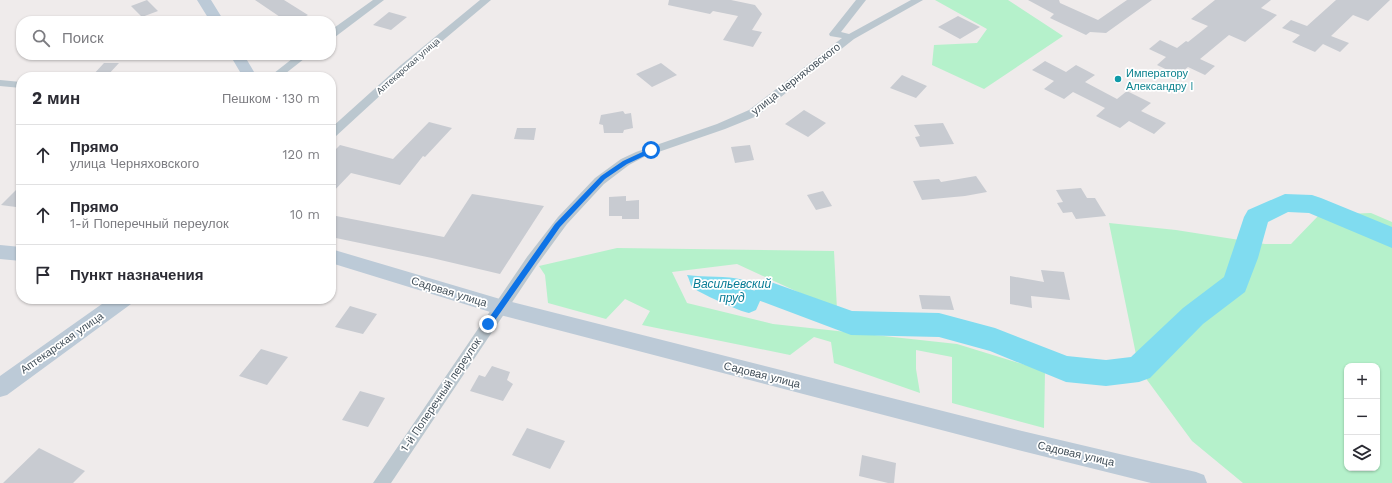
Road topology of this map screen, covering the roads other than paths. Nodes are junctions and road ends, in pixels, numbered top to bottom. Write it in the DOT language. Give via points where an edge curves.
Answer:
graph roads {
  1 [pos="204,0"];
  2 [pos="379,0"];
  3 [pos="486,0"];
  4 [pos="861,0"];
  5 [pos="918,0"];
  6 [pos="214,16"];
  7 [pos="336,31"];
  8 [pos="850,37"];
  9 [pos="240,60"];
  10 [pos="297,60"];
  11 [pos="247,72"];
  12 [pos="281,72"];
  13 [pos="0,83"];
  14 [pos="16,85"];
  15 [pos="336,129"];
  16 [pos="0,252"];
  17 [pos="16,254"];
  18 [pos="336,258"];
  19 [pos="117,304"];
  20 [pos="500,307"];
  21 [pos="0,388"];
  22 [pos="381,483"];
  23 [pos="1196,483"];
  1 -- 6 [label="street"];
  2 -- 7 [label="street"];
  3 -- 15 [label="street, Аптекарская улица" via="405,67"];
  4 -- 8 [label="street" via="834,34"];
  5 -- 8 [label="street, улица Черняховского"];
  8 -- 20 [label="street, улица Черняховского" via="753,114 651,150 625,162 603,177 558,226"];
  9 -- 11 [label="street"];
  10 -- 12 [label="street"];
  13 -- 14 [label="street"];
  16 -- 17 [label="street"];
  18 -- 20 [label="street, Садовая улица"];
  19 -- 21 [label="street, Аптекарская улица"];
  20 -- 22 [label="street, 1-й Поперечный переулок"];
  20 -- 23 [label="street, Садовая улица" via="1015,440"];
}
